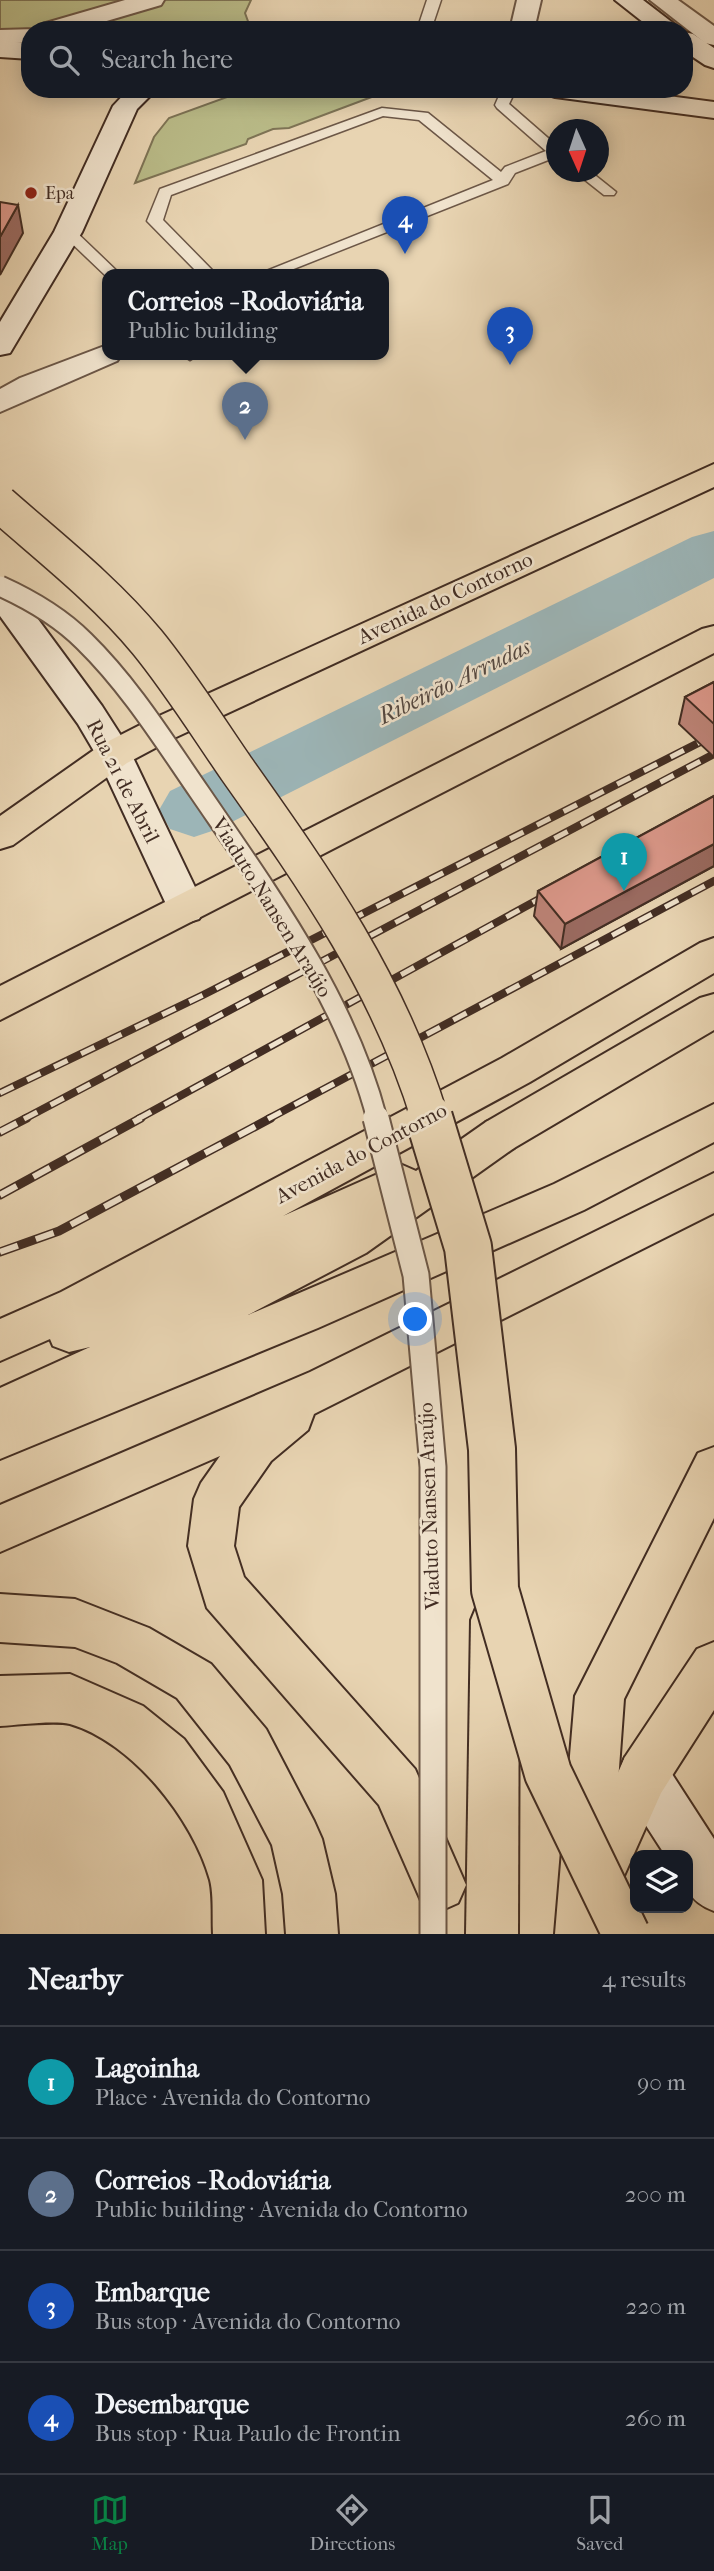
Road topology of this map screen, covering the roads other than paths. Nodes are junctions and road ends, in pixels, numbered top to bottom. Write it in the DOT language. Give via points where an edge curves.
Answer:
graph roads {
  1 [pos="152,0"];
  2 [pos="434,0"];
  3 [pos="529,0"];
  4 [pos="627,0"];
  5 [pos="662,0"];
  6 [pos="79,21"];
  7 [pos="427,21"];
  8 [pos="524,21"];
  9 [pos="657,21"];
  10 [pos="691,21"];
  11 [pos="693,23"];
  12 [pos="21,35"];
  13 [pos="0,37"];
  14 [pos="714,38"];
  15 [pos="693,46"];
  16 [pos="0,49"];
  17 [pos="21,50"];
  18 [pos="714,60"];
  19 [pos="135,98"];
  20 [pos="505,98"];
  21 [pos="623,98"];
  22 [pos="714,110"];
  23 [pos="546,143"];
  24 [pos="546,156"];
  25 [pos="503,181"];
  26 [pos="596,182"];
  27 [pos="609,192"];
  28 [pos="68,232"];
  29 [pos="107,269"];
  30 [pos="203,269"];
  31 [pos="280,269"];
  32 [pos="0,346"];
  33 [pos="102,356"];
  34 [pos="0,402"];
  35 [pos="714,474"];
  36 [pos="0,504"];
  37 [pos="1,594"];
  38 [pos="714,638"];
  39 [pos="114,754"];
  40 [pos="0,835"];
  41 [pos="186,908"];
  42 [pos="714,954"];
  43 [pos="0,1004"];
  44 [pos="714,1010"];
  45 [pos="714,1122"];
  46 [pos="500,1135"];
  47 [pos="714,1192"];
  48 [pos="0,1340"];
  49 [pos="0,1353"];
  50 [pos="326,1387"];
  51 [pos="0,1410"];
  52 [pos="0,1437"];
  53 [pos="714,1469"];
  54 [pos="0,1530"];
  55 [pos="495,1590"];
  56 [pos="0,1618"];
  57 [pos="714,1666"];
  58 [pos="0,1700"];
  59 [pos="643,1775"];
  60 [pos="714,1885"];
  61 [pos="583,1919"];
  62 [pos="239,1934"];
  63 [pos="312,1934"];
  64 [pos="433,1934"];
  65 [pos="443,1934"];
  66 [pos="492,1934"];
  67 [pos="626,1934"];
  1 -- 6 [label="street"];
  2 -- 7 [label="lane"];
  3 -- 8 [label="street"];
  4 -- 9 [label="street"];
  5 -- 10 [label="street"];
  11 -- 14 [label="street"];
  12 -- 13 [label="street"];
  15 -- 18 [label="street"];
  16 -- 17 [label="street"];
  19 -- 28 [label="street" via="127,106"];
  20 -- 23 [label="lane" via="502,105"];
  21 -- 22 [label="street"];
  24 -- 25 [label="lane" via="510,170"];
  25 -- 30 [label="lane" via="423,116 382,112 165,192 155,221"];
  25 -- 31 [label="lane"];
  26 -- 27 [label="lane"];
  28 -- 29 [label="lane"];
  28 -- 32 [label="street"];
  33 -- 34 [label="street"];
  35 -- 39 [label="main road, Avenida do Contorno"];
  36 -- 55 [label="main road, bridge" via="94,587 147,642 318,884 381,992 420,1087 468,1247 492,1449"];
  37 -- 39 [label="street, Rua 21 de Abril"];
  37 -- 64 [label="lane, Viaduto Nansen Araújo, bridge" via="33,601 82,640 129,690 276,905 337,1012 373,1105 416,1275 433,1467"];
  38 -- 41 [label="main road"];
  39 -- 40 [label="main road, Avenida do Contorno"];
  39 -- 41 [label="street, Rua 21 de Abril"];
  41 -- 43 [label="main road"];
  42 -- 48 [label="main road, Avenida do Contorno" via="516,1070 76,1306"];
  44 -- 46 [label="main road"];
  45 -- 52 [label="main road" via="569,1197 303,1314"];
  46 -- 49 [label="main road" via="94,1325"];
  46 -- 51 [label="main road" via="351,1239 240,1298"];
  47 -- 50 [label="main road"];
  50 -- 54 [label="main road"];
  50 -- 65 [label="main road" via="255,1445 217,1499 211,1546 224,1591 397,1787 440,1882"];
  53 -- 61 [label="main road" via="600,1696"];
  55 -- 66 [label="main road, bridge"];
  55 -- 67 [label="main road, bridge" via="548,1773"];
  56 -- 63 [label="main road" via="75,1623 132,1645 194,1681 248,1747 296,1839 309,1894"];
  57 -- 59 [label="main road"];
  58 -- 62 [label="main road" via="70,1699 125,1724 166,1757 205,1810 236,1880"];
  59 -- 60 [label="street"];
  59 -- 61 [label="main road"];
}
